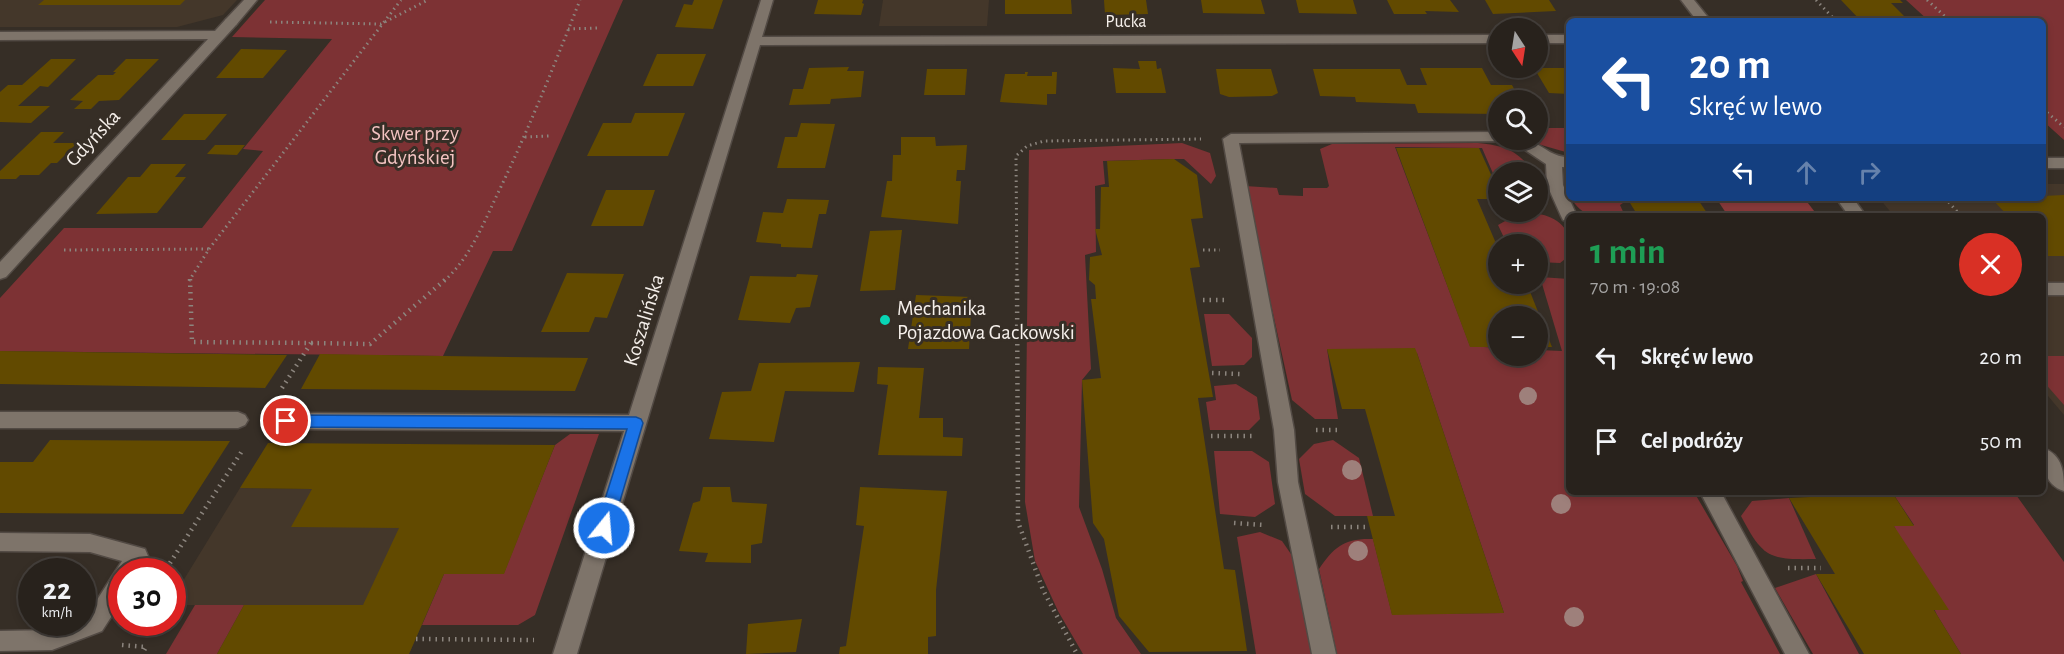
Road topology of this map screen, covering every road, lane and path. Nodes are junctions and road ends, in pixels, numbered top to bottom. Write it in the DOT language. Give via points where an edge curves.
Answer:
graph roads {
  1 [pos="251,0"];
  2 [pos="401,0"];
  3 [pos="428,0"];
  4 [pos="580,0"];
  5 [pos="767,0"];
  6 [pos="1688,0"];
  7 [pos="1816,0"];
  8 [pos="1927,0"];
  9 [pos="1702,18"];
  10 [pos="1833,18"];
  11 [pos="1947,18"];
  12 [pos="231,22"];
  13 [pos="381,24"];
  14 [pos="597,28"];
  15 [pos="568,29"];
  16 [pos="219,35"];
  17 [pos="0,36"];
  18 [pos="1488,39"];
  19 [pos="1548,39"];
  20 [pos="1566,39"];
  21 [pos="754,41"];
  22 [pos="2046,112"];
  23 [pos="2064,127"];
  24 [pos="525,136"];
  25 [pos="550,136"];
  26 [pos="1488,137"];
  27 [pos="1231,139"];
  28 [pos="1537,150"];
  29 [pos="1562,162"];
  30 [pos="2046,163"];
  31 [pos="2064,163"];
  32 [pos="1846,201"];
  33 [pos="1948,201"];
  34 [pos="1568,213"];
  35 [pos="1856,213"];
  36 [pos="1958,213"];
  37 [pos="209,249"];
  38 [pos="20,250"];
  39 [pos="0,273"];
  40 [pos="2046,289"];
  41 [pos="2064,289"];
  42 [pos="311,343"];
  43 [pos="273,401"];
  44 [pos="0,420"];
  45 [pos="238,420"];
  46 [pos="286,421"];
  47 [pos="636,423"];
  48 [pos="1210,436"];
  49 [pos="1284,436"];
  50 [pos="248,441"];
  51 [pos="2046,460"];
  52 [pos="2064,483"];
  53 [pos="1712,495"];
  54 [pos="0,542"];
  55 [pos="136,558"];
  56 [pos="174,558"];
  57 [pos="108,602"];
  58 [pos="123,638"];
  59 [pos="416,639"];
  60 [pos="541,640"];
  61 [pos="0,641"];
  62 [pos="142,654"];
  63 [pos="565,654"];
  64 [pos="1077,654"];
  65 [pos="1324,654"];
  66 [pos="1797,654"];
  1 -- 12 [label="street, Gdyńska"];
  2 -- 13 [label="path"];
  3 -- 13 [label="path"];
  4 -- 15 [label="path"];
  5 -- 21 [label="street, Koszalińska"];
  6 -- 9 [label="street"];
  7 -- 10 [label="path"];
  8 -- 11 [label="path"];
  12 -- 13 [label="path"];
  12 -- 16 [label="street, Gdyńska"];
  13 -- 37 [label="path"];
  14 -- 15 [label="path"];
  15 -- 24 [label="path"];
  16 -- 17 [label="street"];
  16 -- 38 [label="street, Gdyńska"];
  18 -- 21 [label="street, Pucka"];
  19 -- 20 [label="street"];
  21 -- 47 [label="street, Koszalińska"];
  22 -- 23 [label="path"];
  24 -- 25 [label="path"];
  24 -- 42 [label="path" via="481,229 454,272 370,344"];
  26 -- 27 [label="street"];
  27 -- 49 [label="street"];
  27 -- 64 [label="path" via="1044,141 1026,146 1016,156 1018,522 1054,618"];
  28 -- 29 [label="street"];
  29 -- 34 [label="street" via="1555,185"];
  30 -- 31 [label="street"];
  32 -- 35 [label="street"];
  33 -- 36 [label="path"];
  37 -- 38 [label="path"];
  37 -- 42 [label="path" via="189,281 192,342"];
  38 -- 39 [label="street, Gdyńska"];
  40 -- 41 [label="street"];
  42 -- 43 [label="path"];
  44 -- 45 [label="street"];
  46 -- 47 [label="street"];
  47 -- 63 [label="street, Koszalińska"];
  48 -- 49 [label="path"];
  49 -- 65 [label="street" via="1288,482"];
  50 -- 56 [label="path"];
  51 -- 52 [label="street"];
  53 -- 66 [label="street"];
  54 -- 55 [label="street" via="90,543"];
  57 -- 61 [label="street" via="94,624 52,640"];
  58 -- 62 [label="path" via="118,645 146,647"];
  59 -- 60 [label="path"];
}
